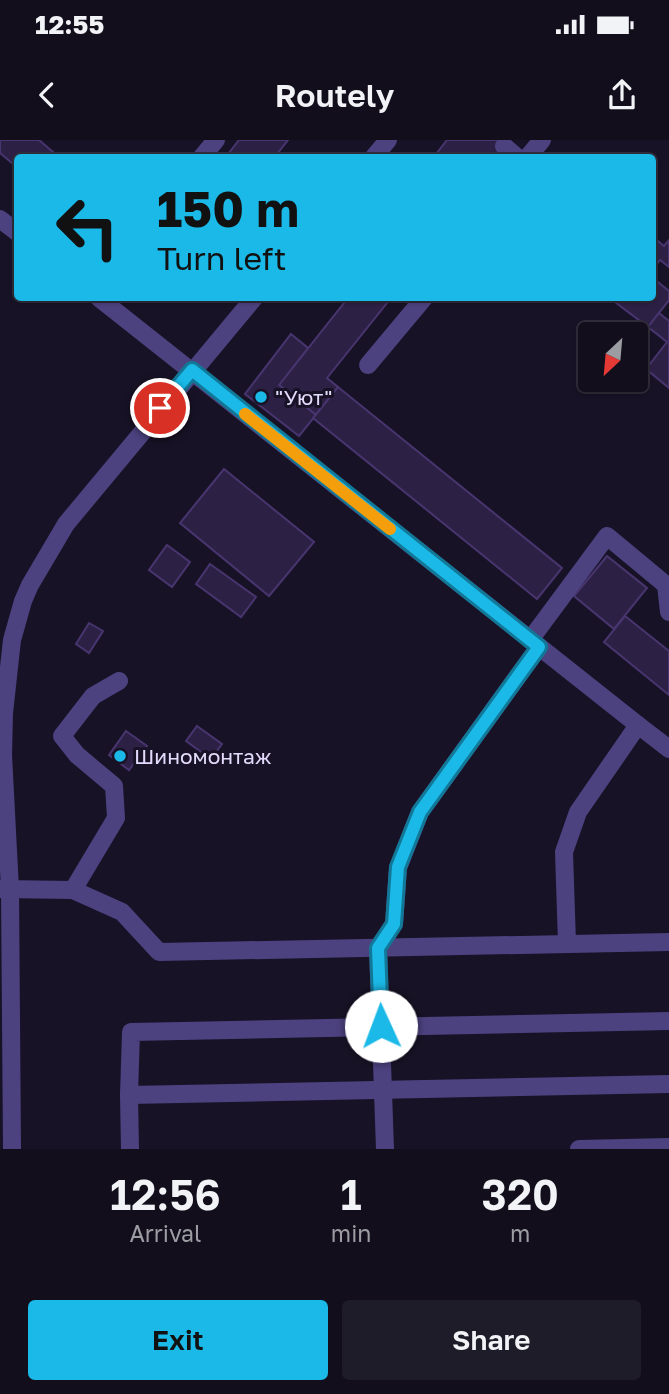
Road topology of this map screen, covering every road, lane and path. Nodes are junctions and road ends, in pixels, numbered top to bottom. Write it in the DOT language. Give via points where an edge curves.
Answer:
graph roads {
  1 [pos="192,140"];
  2 [pos="388,140"];
  3 [pos="542,140"];
  4 [pos="503,146"];
  5 [pos="208,150"];
  6 [pos="376,154"];
  7 [pos="513,154"];
  8 [pos="530,154"];
  9 [pos="0,219"];
  10 [pos="14,230"];
  11 [pos="103,301"];
  12 [pos="251,301"];
  13 [pos="421,301"];
  14 [pos="368,365"];
  15 [pos="192,370"];
  16 [pos="669,612"];
  17 [pos="535,643"];
  18 [pos="119,681"];
  19 [pos="638,725"];
  20 [pos="669,749"];
  21 [pos="2,755"];
  22 [pos="5,889"];
  23 [pos="73,890"];
  24 [pos="669,942"];
  25 [pos="567,943"];
  26 [pos="378,948"];
  27 [pos="669,1021"];
  28 [pos="381,1026"];
  29 [pos="669,1084"];
  30 [pos="385,1090"];
  31 [pos="129,1095"];
  32 [pos="669,1147"];
  33 [pos="12,1149"];
  34 [pos="130,1149"];
  35 [pos="385,1149"];
  36 [pos="579,1149"];
  1 -- 5 [label="street"];
  2 -- 6 [label="street"];
  3 -- 8 [label="street"];
  4 -- 7 [label="street"];
  9 -- 10 [label="street"];
  11 -- 15 [label="street"];
  12 -- 15 [label="street"];
  13 -- 14 [label="street"];
  15 -- 17 [label="street"];
  15 -- 21 [label="street" via="66,524 30,585 12,640"];
  16 -- 17 [label="street" via="666,586 607,536"];
  17 -- 19 [label="street"];
  17 -- 26 [label="street" via="420,812 398,867 394,924"];
  18 -- 23 [label="street" via="93,695 62,737 114,786 116,818"];
  19 -- 20 [label="street"];
  19 -- 25 [label="street" via="578,812 564,852"];
  21 -- 22 [label="street"];
  22 -- 23 [label="street"];
  22 -- 33 [label="street"];
  23 -- 26 [label="street" via="122,912 159,952"];
  24 -- 25 [label="street"];
  25 -- 26 [label="street"];
  26 -- 28 [label="street"];
  27 -- 28 [label="street"];
  28 -- 30 [label="street"];
  28 -- 31 [label="street" via="131,1032"];
  29 -- 30 [label="street"];
  30 -- 31 [label="street"];
  30 -- 35 [label="street"];
  31 -- 34 [label="street"];
  32 -- 36 [label="street"];
}
